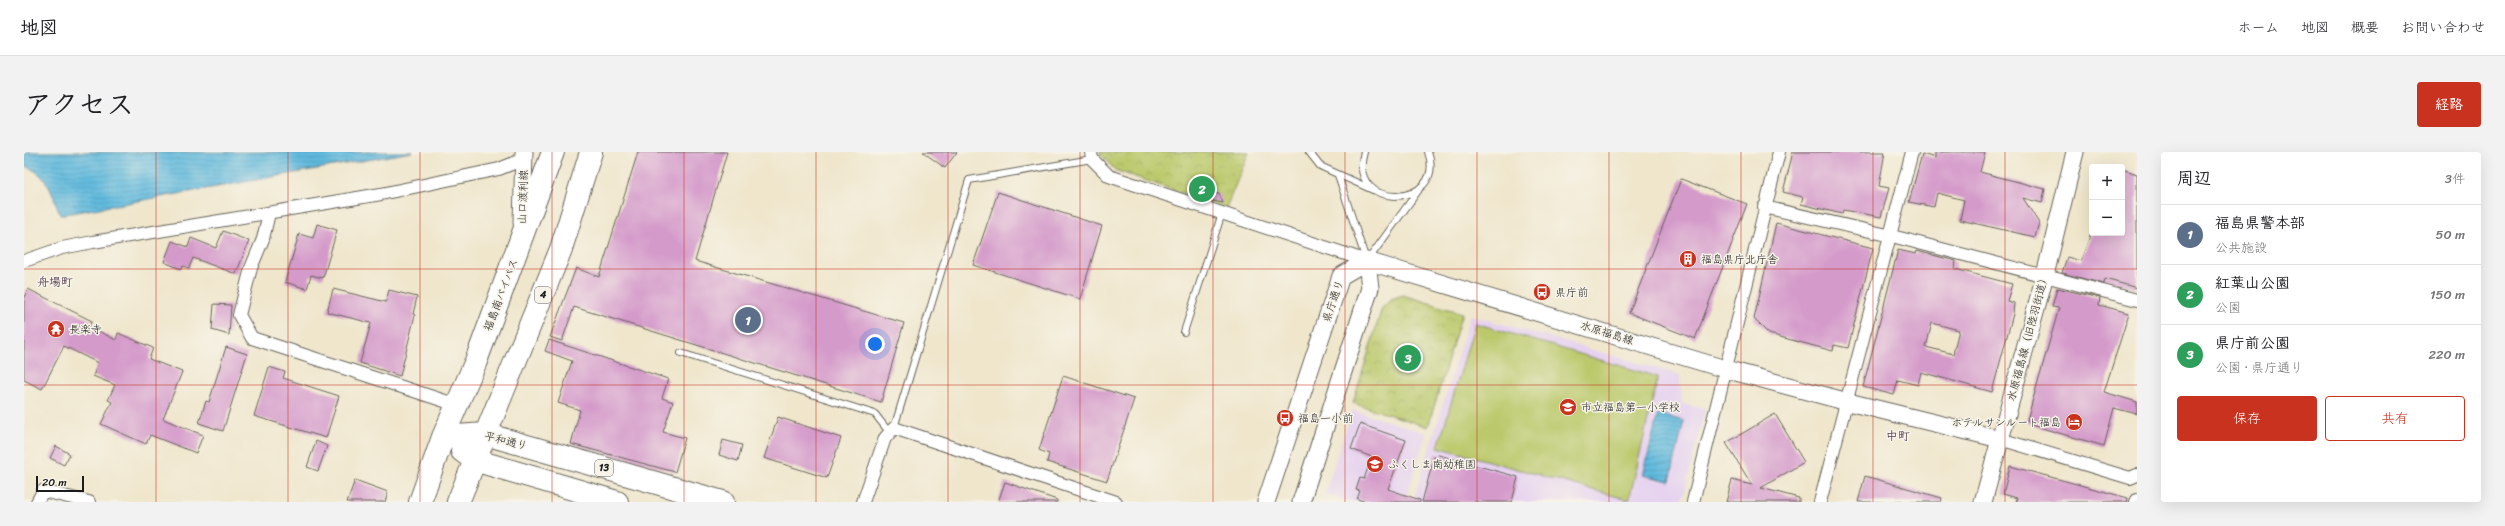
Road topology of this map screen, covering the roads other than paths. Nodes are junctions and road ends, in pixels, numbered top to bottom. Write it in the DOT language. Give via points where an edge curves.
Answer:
graph roads {
  1 [pos="554,152"];
  2 [pos="591,152"];
  3 [pos="1309,152"];
  4 [pos="1364,152"];
  5 [pos="1428,152"];
  6 [pos="1779,152"];
  7 [pos="1912,152"];
  8 [pos="2075,152"];
  9 [pos="1092,155"];
  10 [pos="524,156"];
  11 [pos="1338,175"];
  12 [pos="1420,188"];
  13 [pos="1378,193"];
  14 [pos="1764,207"];
  15 [pos="268,213"];
  16 [pos="1222,213"];
  17 [pos="1892,236"];
  18 [pos="521,241"];
  19 [pos="24,261"];
  20 [pos="1367,261"];
  21 [pos="2045,275"];
  22 [pos="2137,300"];
  23 [pos="1184,332"];
  24 [pos="681,353"];
  25 [pos="1725,369"];
  26 [pos="1848,402"];
  27 [pos="457,405"];
  28 [pos="892,430"];
  29 [pos="485,434"];
  30 [pos="443,437"];
  31 [pos="2000,439"];
  32 [pos="474,460"];
  33 [pos="2137,476"];
  34 [pos="37,502"];
  35 [pos="89,502"];
  36 [pos="420,502"];
  37 [pos="458,502"];
  38 [pos="617,502"];
  39 [pos="724,502"];
  40 [pos="863,502"];
  41 [pos="1116,502"];
  42 [pos="1266,502"];
  43 [pos="1301,502"];
  44 [pos="1693,502"];
  45 [pos="1820,502"];
  46 [pos="1983,502"];
  1 -- 18 [label="highway, 福島南バイパス"];
  2 -- 29 [label="highway, 4" via="561,249"];
  3 -- 11 [label="lane" via="1320,166"];
  4 -- 13 [label="lane" via="1364,175"];
  5 -- 12 [label="lane" via="1430,168 1427,179"];
  6 -- 14 [label="street"];
  7 -- 17 [label="street"];
  8 -- 21 [label="main road, 水原福島線（旧陸羽街道）"];
  9 -- 16 [label="street" via="1110,176"];
  9 -- 28 [label="lane" via="969,180"];
  10 -- 15 [label="street" via="499,169 381,194"];
  10 -- 18 [label="main road, 山口渡利線"];
  11 -- 13 [label="lane"];
  11 -- 20 [label="lane"];
  12 -- 13 [label="lane" via="1400,197"];
  12 -- 20 [label="lane"];
  14 -- 17 [label="street"];
  14 -- 25 [label="street"];
  15 -- 19 [label="street" via="62,248"];
  15 -- 27 [label="street" via="263,239 251,268 239,316 252,338"];
  16 -- 20 [label="street"];
  16 -- 23 [label="lane"];
  17 -- 21 [label="street"];
  17 -- 26 [label="street"];
  18 -- 27 [label="highway, 福島南バイパス"];
  20 -- 25 [label="main road, 水原福島線"];
  20 -- 42 [label="main road, 県庁通り" via="1341,276"];
  20 -- 43 [label="main road" via="1370,288"];
  21 -- 22 [label="street"];
  21 -- 31 [label="main road, 水原福島線（旧陸羽街道）"];
  24 -- 28 [label="lane" via="875,414"];
  25 -- 26 [label="main road, 水原福島線"];
  25 -- 44 [label="street"];
  26 -- 31 [label="main road"];
  26 -- 45 [label="street"];
  27 -- 30 [label="highway, 福島南バイパス"];
  28 -- 40 [label="street" via="880,450"];
  28 -- 41 [label="street"];
  29 -- 30 [label="highway, 平和通り / 13"];
  29 -- 32 [label="highway, 4"];
  29 -- 39 [label="highway, 平和通り / 13"];
  30 -- 32 [label="highway"];
  30 -- 36 [label="highway, 福島南バイパス"];
  31 -- 33 [label="street" via="2130,478"];
  31 -- 46 [label="main road, 水原福島線（旧陸羽街道）"];
  32 -- 37 [label="highway, 4"];
  32 -- 38 [label="highway"];
  34 -- 35 [label="street" via="43,491"];
}
